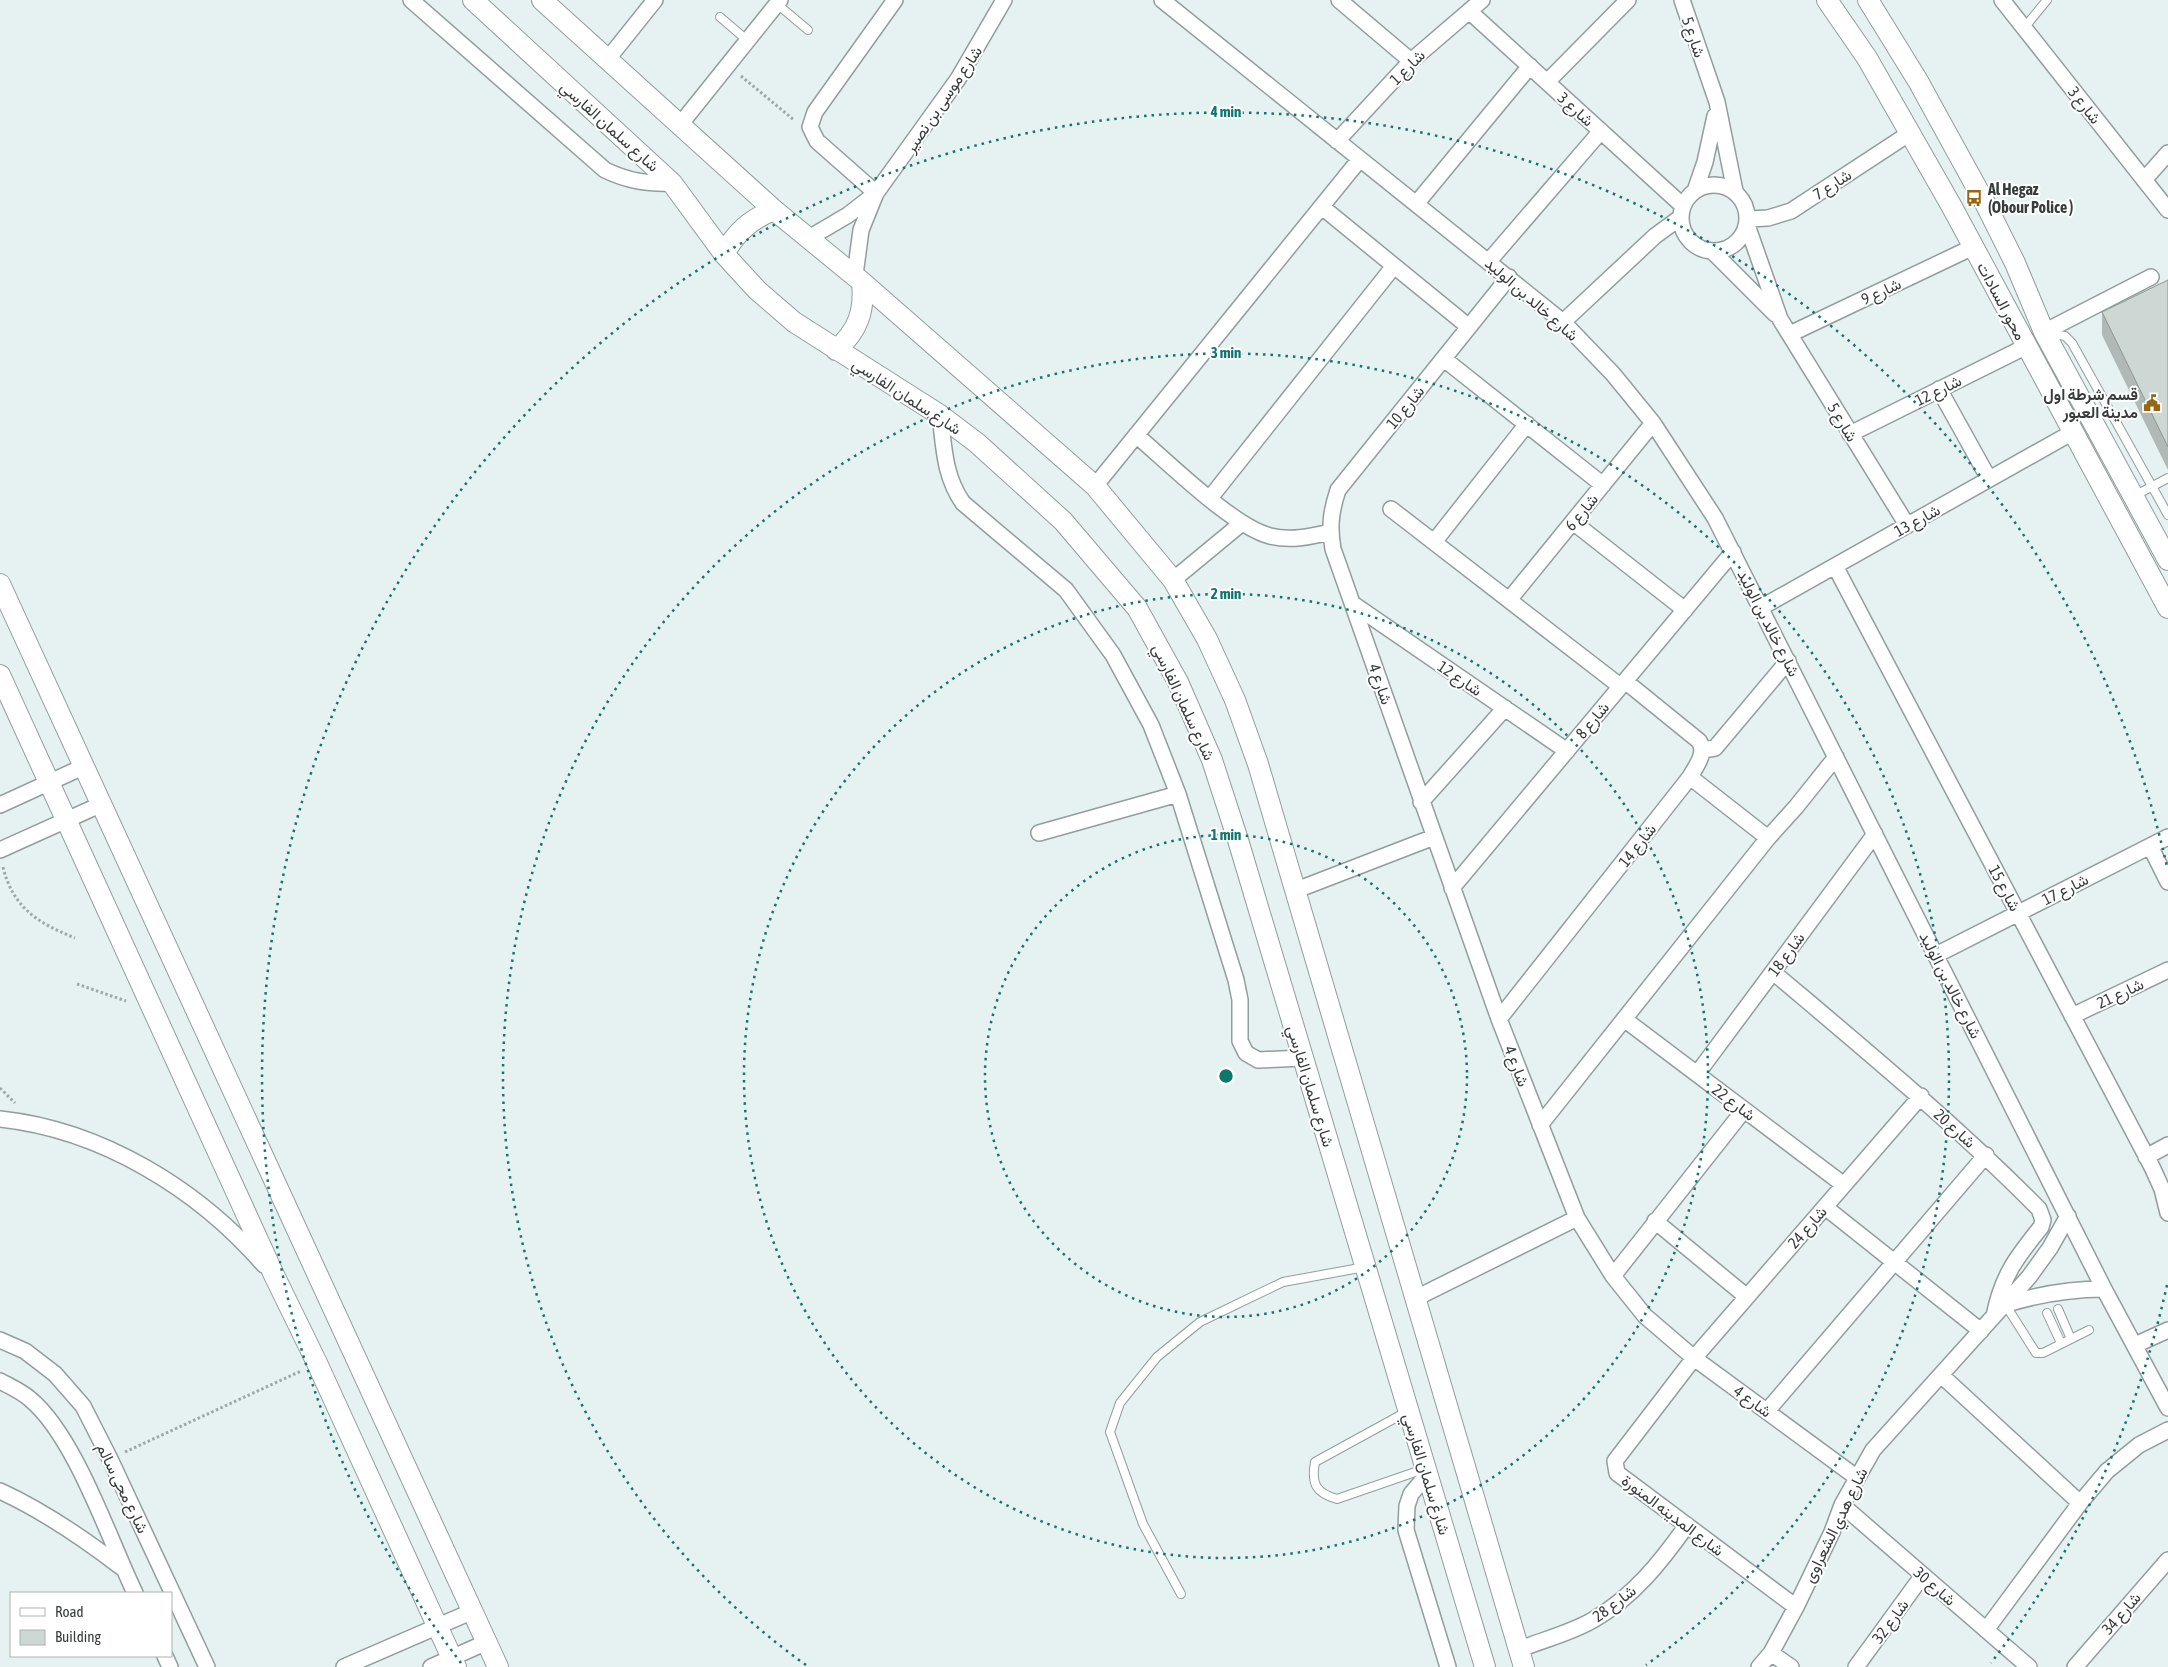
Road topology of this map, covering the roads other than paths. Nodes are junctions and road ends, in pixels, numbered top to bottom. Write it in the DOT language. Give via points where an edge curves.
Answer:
graph roads {
  1 [pos="411,0"];
  2 [pos="473,0"];
  3 [pos="542,0"];
  4 [pos="655,0"];
  5 [pos="895,0"];
  6 [pos="1004,0"];
  7 [pos="1162,0"];
  8 [pos="1339,0"];
  9 [pos="1482,0"];
  10 [pos="1628,0"];
  11 [pos="1671,0"];
  12 [pos="1682,0"];
  13 [pos="1827,0"];
  14 [pos="2002,0"];
  15 [pos="2047,0"];
  16 [pos="778,2"];
  17 [pos="1873,4"];
  18 [pos="1469,11"];
  19 [pos="720,17"];
  20 [pos="1689,26"];
  21 [pos="2024,28"];
  22 [pos="808,30"];
  23 [pos="748,41"];
  24 [pos="607,60"];
  25 [pos="1411,61"];
  26 [pos="1530,66"];
  27 [pos="1547,82"];
  28 [pos="1717,102"];
  29 [pos="679,126"];
  30 [pos="1601,131"];
  31 [pos="1910,133"];
  32 [pos="1337,141"];
  33 [pos="2168,153"];
  34 [pos="1360,159"];
  35 [pos="2144,180"];
  36 [pos="672,183"];
  37 [pos="1695,190"];
  38 [pos="1735,192"];
  39 [pos="876,193"];
  40 [pos="1984,201"];
  41 [pos="1416,204"];
  42 [pos="1322,207"];
  43 [pos="1952,207"];
  44 [pos="774,210"];
  45 [pos="2168,210"];
  46 [pos="1682,212"];
  47 [pos="1748,222"];
  48 [pos="809,238"];
  49 [pos="1973,247"];
  50 [pos="1712,251"];
  51 [pos="724,254"];
  52 [pos="1489,261"];
  53 [pos="2015,263"];
  54 [pos="1394,266"];
  55 [pos="1989,276"];
  56 [pos="1509,277"];
  57 [pos="2151,277"];
  58 [pos="859,279"];
  59 [pos="1780,319"];
  60 [pos="1563,322"];
  61 [pos="1469,327"];
  62 [pos="2044,332"];
  63 [pos="1790,334"];
  64 [pos="2027,346"];
  65 [pos="836,350"];
  66 [pos="1444,358"];
  67 [pos="1939,389"];
  68 [pos="940,415"];
  69 [pos="1653,423"];
  70 [pos="1527,424"];
  71 [pos="2073,432"];
  72 [pos="1850,434"];
  73 [pos="1136,435"];
  74 [pos="2168,478"];
  75 [pos="1988,479"];
  76 [pos="1603,485"];
  77 [pos="1095,486"];
  78 [pos="2152,487"];
  79 [pos="2134,496"];
  80 [pos="1210,498"];
  81 [pos="1391,509"];
  82 [pos="2168,516"];
  83 [pos="1573,522"];
  84 [pos="1242,523"];
  85 [pos="1907,526"];
  86 [pos="1330,532"];
  87 [pos="1434,542"];
  88 [pos="1333,549"];
  89 [pos="1733,552"];
  90 [pos="2168,560"];
  91 [pos="1835,566"];
  92 [pos="1173,580"];
  93 [pos="0,584"];
  94 [pos="1509,600"];
  95 [pos="1353,604"];
  96 [pos="1762,607"];
  97 [pos="2168,608"];
  98 [pos="1685,610"];
  99 [pos="1788,661"];
  100 [pos="0,675"];
  101 [pos="1623,684"];
  102 [pos="1505,708"];
  103 [pos="1703,750"];
  104 [pos="1567,751"];
  105 [pos="1836,757"];
  106 [pos="85,766"];
  107 [pos="1690,777"];
  108 [pos="50,783"];
  109 [pos="1178,794"];
  110 [pos="1422,802"];
  111 [pos="102,804"];
  112 [pos="0,805"];
  113 [pos="67,820"];
  114 [pos="1039,833"];
  115 [pos="1875,834"];
  116 [pos="1434,837"];
  117 [pos="1768,838"];
  118 [pos="2168,838"];
  119 [pos="2150,846"];
  120 [pos="1,857"];
  121 [pos="2168,882"];
  122 [pos="1452,888"];
  123 [pos="1294,891"];
  124 [pos="2019,913"];
  125 [pos="1936,955"];
  126 [pos="2168,970"];
  127 [pos="1772,972"];
  128 [pos="2072,1016"];
  129 [pos="1500,1019"];
  130 [pos="1624,1019"];
  131 [pos="1303,1058"];
  132 [pos="1697,1074"];
  133 [pos="1921,1096"];
  134 [pos="1744,1110"];
  135 [pos="0,1119"];
  136 [pos="1540,1125"];
  137 [pos="2168,1145"];
  138 [pos="1986,1155"];
  139 [pos="2146,1157"];
  140 [pos="1844,1185"];
  141 [pos="1825,1207"];
  142 [pos="2168,1212"];
  143 [pos="2068,1216"];
  144 [pos="1577,1218"];
  145 [pos="1655,1220"];
  146 [pos="1894,1262"];
  147 [pos="1365,1267"];
  148 [pos="274,1275"];
  149 [pos="1613,1276"];
  150 [pos="2104,1289"];
  151 [pos="1747,1296"];
  152 [pos="1414,1298"];
  153 [pos="2006,1304"];
  154 [pos="2058,1309"];
  155 [pos="2047,1313"];
  156 [pos="1993,1318"];
  157 [pos="2089,1330"];
  158 [pos="2168,1330"];
  159 [pos="1981,1331"];
  160 [pos="2071,1339"];
  161 [pos="0,1340"];
  162 [pos="2061,1344"];
  163 [pos="2135,1345"];
  164 [pos="1694,1358"];
  165 [pos="1941,1375"];
  166 [pos="0,1381"];
  167 [pos="2168,1408"];
  168 [pos="1767,1411"];
  169 [pos="1408,1412"];
  170 [pos="2168,1430"];
  171 [pos="1426,1472"];
  172 [pos="1856,1476"];
  173 [pos="0,1491"];
  174 [pos="2080,1503"];
  175 [pos="1842,1505"];
  176 [pos="1687,1525"];
  177 [pos="2168,1560"];
  178 [pos="123,1568"];
  179 [pos="1923,1576"];
  180 [pos="135,1592"];
  181 [pos="1181,1594"];
  182 [pos="1796,1607"];
  183 [pos="473,1611"];
  184 [pos="438,1626"];
  185 [pos="1986,1630"];
  186 [pos="487,1642"];
  187 [pos="1771,1653"];
  188 [pos="1521,1658"];
  189 [pos="454,1662"];
  190 [pos="207,1667"];
  191 [pos="344,1667"];
  192 [pos="431,1667"];
  193 [pos="498,1667"];
  194 [pos="1448,1667"];
  195 [pos="1485,1667"];
  196 [pos="1759,1667"];
  197 [pos="1791,1667"];
  198 [pos="1856,1667"];
  199 [pos="2029,1667"];
  200 [pos="2075,1667"];
  1 -- 36 [label="street" via="605,170 626,180"];
  2 -- 36 [label="street, شارع سلمان الفارسي"];
  3 -- 24 [label="street"];
  4 -- 24 [label="street"];
  5 -- 39 [label="street" via="815,112 810,127 812,135"];
  6 -- 39 [label="street, شارع موسى بن نصير" via="958,79"];
  7 -- 32 [label="street, شارع خالد بن الوليد"];
  8 -- 25 [label="street"];
  9 -- 18 [label="street, شارع 1"];
  10 -- 27 [label="street"];
  11 -- 20 [label="street"];
  12 -- 20 [label="street, شارع 5"];
  13 -- 31 [label="street, محور السادات" via="1867,58"];
  14 -- 21 [label="street, شارع 3"];
  15 -- 21 [label="lane"];
  16 -- 22 [label="lane"];
  16 -- 23 [label="street"];
  17 -- 40 [label="street, محور السادات"];
  18 -- 25 [label="street, شارع 1"];
  18 -- 26 [label="street, شارع 3"];
  19 -- 23 [label="lane"];
  20 -- 28 [label="street, شارع 5"];
  21 -- 35 [label="street, شارع 3"];
  23 -- 29 [label="street"];
  24 -- 29 [label="street"];
  25 -- 32 [label="street, شارع 1"];
  26 -- 27 [label="street, شارع 3"];
  26 -- 41 [label="street"];
  27 -- 30 [label="street, شارع 3"];
  28 -- 37 [label="street, شارع 5" via="1713,132"];
  28 -- 38 [label="street, شارع 5"];
  29 -- 44 [label="street"];
  30 -- 46 [label="street, شارع 3"];
  30 -- 52 [label="street"];
  31 -- 43 [label="street, محور السادات"];
  31 -- 47 [label="street, شارع 7" via="1791,211"];
  32 -- 34 [label="street, شارع خالد بن الوليد"];
  33 -- 35 [label="street"];
  34 -- 41 [label="street, شارع خالد بن الوليد"];
  34 -- 42 [label="street"];
  35 -- 45 [label="street, شارع 3"];
  36 -- 51 [label="street, شارع سلمان الفارسي"];
  37 -- 38 [label="street" via="1715,184"];
  37 -- 46 [label="street"];
  38 -- 47 [label="street" via="1744,204"];
  39 -- 48 [label="street, شارع موسى بن نصير" via="848,215"];
  39 -- 58 [label="street, شارع موسى بن نصير" via="861,230"];
  40 -- 43 [label="street" via="1981,209 1966,216"];
  40 -- 53 [label="street, محور السادات"];
  41 -- 52 [label="street, شارع خالد بن الوليد"];
  42 -- 54 [label="street"];
  42 -- 73 [label="street"];
  43 -- 49 [label="street, محور السادات"];
  44 -- 48 [label="street"];
  44 -- 51 [label="street" via="750,222 731,241"];
  46 -- 50 [label="street" via="1687,238 1698,247"];
  46 -- 60 [label="street"];
  47 -- 50 [label="street" via="1744,234 1731,247"];
  47 -- 59 [label="street, شارع 5"];
  48 -- 58 [label="street"];
  49 -- 55 [label="street, محور السادات"];
  49 -- 63 [label="street, شارع 9"];
  50 -- 59 [label="street, شارع 5"];
  51 -- 65 [label="street, شارع سلمان الفارسي" via="757,290 787,316"];
  52 -- 56 [label="street, شارع خالد بن الوليد"];
  53 -- 55 [label="street" via="1998,263"];
  53 -- 62 [label="street, محور السادات"];
  54 -- 61 [label="street"];
  54 -- 80 [label="street"];
  55 -- 64 [label="street, محور السادات"];
  56 -- 60 [label="street, شارع خالد بن الوليد"];
  56 -- 61 [label="street, شارع 10"];
  57 -- 62 [label="street"];
  58 -- 65 [label="street" via="862,313 856,327"];
  58 -- 77 [label="street"];
  59 -- 63 [label="street, شارع 5"];
  60 -- 69 [label="street, شارع خالد بن الوليد" via="1613,374"];
  61 -- 66 [label="street, شارع 10"];
  62 -- 78 [label="lane" via="2065,336 2072,343"];
  62 -- 79 [label="street, محور السادات"];
  63 -- 72 [label="street, شارع 5"];
  64 -- 67 [label="street, شارع 12"];
  64 -- 71 [label="street, محور السادات"];
  65 -- 68 [label="street, شارع سلمان الفارسي"];
  66 -- 70 [label="street"];
  66 -- 86 [label="street, شارع 10" via="1338,490 1331,510"];
  67 -- 72 [label="street, شارع 12"];
  67 -- 75 [label="street"];
  68 -- 109 [label="street" via="945,460 954,491 963,503 1066,590 1113,655 1151,725"];
  68 -- 131 [label="street, شارع سلمان الفارسي" via="977,443 1063,521 1137,608 1178,682 1212,760"];
  69 -- 76 [label="street, شارع 6"];
  69 -- 89 [label="street, شارع خالد بن الوليد" via="1686,470"];
  70 -- 76 [label="street"];
  70 -- 87 [label="street"];
  71 -- 75 [label="street, شارع 13"];
  71 -- 97 [label="street, محور السادات"];
  72 -- 85 [label="street, شارع 5"];
  73 -- 77 [label="street"];
  73 -- 80 [label="street"];
  74 -- 78 [label="lane"];
  75 -- 85 [label="street, شارع 13"];
  76 -- 83 [label="street, شارع 6"];
  77 -- 92 [label="street"];
  78 -- 79 [label="lane"];
  78 -- 82 [label="lane"];
  79 -- 90 [label="street, محور السادات"];
  80 -- 84 [label="street"];
  81 -- 87 [label="street"];
  83 -- 94 [label="street, شارع 6"];
  83 -- 98 [label="street"];
  84 -- 86 [label="street" via="1270,536 1300,539"];
  84 -- 92 [label="street"];
  85 -- 91 [label="street, شارع 13"];
  86 -- 88 [label="street, شارع 10"];
  87 -- 94 [label="street"];
  88 -- 95 [label="street, شارع 4"];
  89 -- 96 [label="street, شارع خالد بن الوليد"];
  89 -- 98 [label="street, شارع 8"];
  91 -- 96 [label="street, شارع 13"];
  91 -- 124 [label="street, شارع 15"];
  92 -- 123 [label="street" via="1235,700 1258,764"];
  93 -- 106 [label="street"];
  94 -- 101 [label="street"];
  95 -- 102 [label="street, شارع 12"];
  95 -- 110 [label="street, شارع 4"];
  96 -- 99 [label="street, شارع خالد بن الوليد"];
  98 -- 101 [label="street, شارع 8"];
  99 -- 103 [label="street" via="1715,748"];
  99 -- 105 [label="street, شارع خالد بن الوليد"];
  100 -- 108 [label="street"];
  101 -- 103 [label="street" via="1699,741"];
  101 -- 104 [label="street, شارع 8"];
  102 -- 104 [label="street, شارع 12"];
  102 -- 110 [label="street"];
  103 -- 107 [label="street, شارع 14"];
  104 -- 122 [label="street, شارع 8"];
  105 -- 115 [label="street, شارع خالد بن الوليد"];
  105 -- 117 [label="street"];
  106 -- 108 [label="street"];
  106 -- 111 [label="street"];
  107 -- 117 [label="street"];
  107 -- 129 [label="street, شارع 14"];
  108 -- 112 [label="street"];
  108 -- 113 [label="street"];
  109 -- 114 [label="street"];
  109 -- 131 [label="street" via="1236,980 1240,1000 1240,1040 1246,1053 1258,1060"];
  110 -- 116 [label="street, شارع 4"];
  111 -- 113 [label="street"];
  111 -- 183 [label="street"];
  113 -- 120 [label="street"];
  113 -- 148 [label="street"];
  115 -- 125 [label="street, شارع خالد بن الوليد"];
  115 -- 127 [label="street, شارع 18"];
  116 -- 122 [label="street, شارع 4"];
  116 -- 123 [label="street"];
  117 -- 130 [label="street"];
  118 -- 119 [label="street, شارع 17"];
  119 -- 121 [label="street"];
  119 -- 124 [label="street, شارع 17"];
  122 -- 129 [label="street, شارع 4"];
  123 -- 152 [label="street"];
  124 -- 125 [label="street, شارع 17"];
  124 -- 128 [label="street, شارع 15"];
  125 -- 143 [label="street, شارع خالد بن الوليد"];
  126 -- 128 [label="street, شارع 21"];
  127 -- 132 [label="street, شارع 18"];
  127 -- 133 [label="street, شارع 20"];
  128 -- 139 [label="street, شارع 15"];
  129 -- 136 [label="street, شارع 4"];
  130 -- 132 [label="street, شارع 22"];
  130 -- 136 [label="street"];
  131 -- 147 [label="street, شارع سلمان الفارسي"];
  132 -- 134 [label="street, شارع 22"];
  133 -- 138 [label="street, شارع 20"];
  133 -- 140 [label="street, شارع 24"];
  134 -- 140 [label="street, شارع 22"];
  134 -- 145 [label="street"];
  135 -- 148 [label="street" via="52,1130 135,1162 210,1211"];
  136 -- 144 [label="street, شارع 4"];
  137 -- 139 [label="street"];
  138 -- 146 [label="street"];
  138 -- 156 [label="street, شارع 20" via="2039,1209 2043,1220 2012,1263 2000,1290"];
  139 -- 142 [label="street, شارع 15" via="2162,1189"];
  140 -- 141 [label="street, شارع 24"];
  141 -- 146 [label="street"];
  141 -- 151 [label="street, شارع 24"];
  143 -- 150 [label="street, شارع خالد بن الوليد"];
  143 -- 153 [label="street, شارع هدي الشعراوى" via="2040,1263"];
  144 -- 149 [label="street, شارع 4"];
  144 -- 152 [label="street"];
  145 -- 149 [label="street"];
  145 -- 151 [label="street"];
  146 -- 159 [label="street"];
  146 -- 168 [label="street"];
  147 -- 169 [label="street, شارع سلمان الفارسي"];
  147 -- 181 [label="lane" via="1284,1282 1200,1322 1157,1357 1120,1402 1110,1432 1143,1524"];
  148 -- 184 [label="street"];
  149 -- 164 [label="street, شارع 4" via="1645,1316"];
  150 -- 153 [label="street, شارع هدي الشعراوى" via="2063,1290"];
  150 -- 163 [label="street, شارع خالد بن الوليد"];
  151 -- 164 [label="street, شارع 24"];
  152 -- 188 [label="street"];
  153 -- 156 [label="street, شارع هدي الشعراوى"];
  153 -- 162 [label="lane" via="2033,1351 2042,1353"];
  154 -- 160 [label="lane"];
  155 -- 162 [label="lane"];
  156 -- 159 [label="street, شارع هدي الشعراوى"];
  157 -- 160 [label="lane"];
  158 -- 163 [label="street"];
  159 -- 165 [label="street, شارع هدي الشعراوى"];
  160 -- 162 [label="lane"];
  161 -- 190 [label="street, شارع محى سالم" via="25,1351 55,1374 82,1406"];
  163 -- 167 [label="street, شارع خالد بن الوليد"];
  164 -- 168 [label="street, شارع 4"];
  164 -- 176 [label="street, شارع المدينه المنورة" via="1614,1461 1617,1473"];
  165 -- 172 [label="street, شارع هدي الشعراوى" via="1873,1450"];
  165 -- 174 [label="street"];
  166 -- 178 [label="street, شارع محى سالم" via="30,1399 53,1426 78,1467"];
  168 -- 172 [label="street, شارع 4"];
  169 -- 171 [label="street, شارع سلمان الفارسي"];
  169 -- 171 [label="lane" via="1315,1462 1313,1475 1316,1487 1326,1496 1337,1499"];
  170 -- 174 [label="street" via="2140,1445 2107,1471"];
  171 -- 194 [label="street" via="1409,1500 1406,1530"];
  171 -- 195 [label="street, شارع سلمان الفارسي"];
  172 -- 175 [label="street, شارع هدي الشعراوى"];
  173 -- 178 [label="street" via="44,1513"];
  174 -- 185 [label="street"];
  175 -- 179 [label="street, شارع 30"];
  175 -- 182 [label="street, شارع هدي الشعراوى"];
  176 -- 182 [label="street, شارع المدينه المنورة"];
  176 -- 188 [label="street, شارع 28" via="1661,1562 1629,1594 1593,1621"];
  177 -- 200 [label="street, شارع 34"];
  178 -- 180 [label="street, شارع محى سالم"];
  179 -- 185 [label="street, شارع 30"];
  179 -- 198 [label="street, شارع 32"];
  182 -- 187 [label="street, شارع هدي الشعراوى"];
  183 -- 184 [label="street"];
  183 -- 186 [label="street"];
  184 -- 189 [label="street"];
  184 -- 191 [label="street"];
  185 -- 199 [label="street, شارع 30"];
  186 -- 189 [label="street"];
  186 -- 193 [label="street"];
  187 -- 196 [label="street, شارع هدي الشعراوى"];
  187 -- 197 [label="street"];
  189 -- 192 [label="street"];
}
